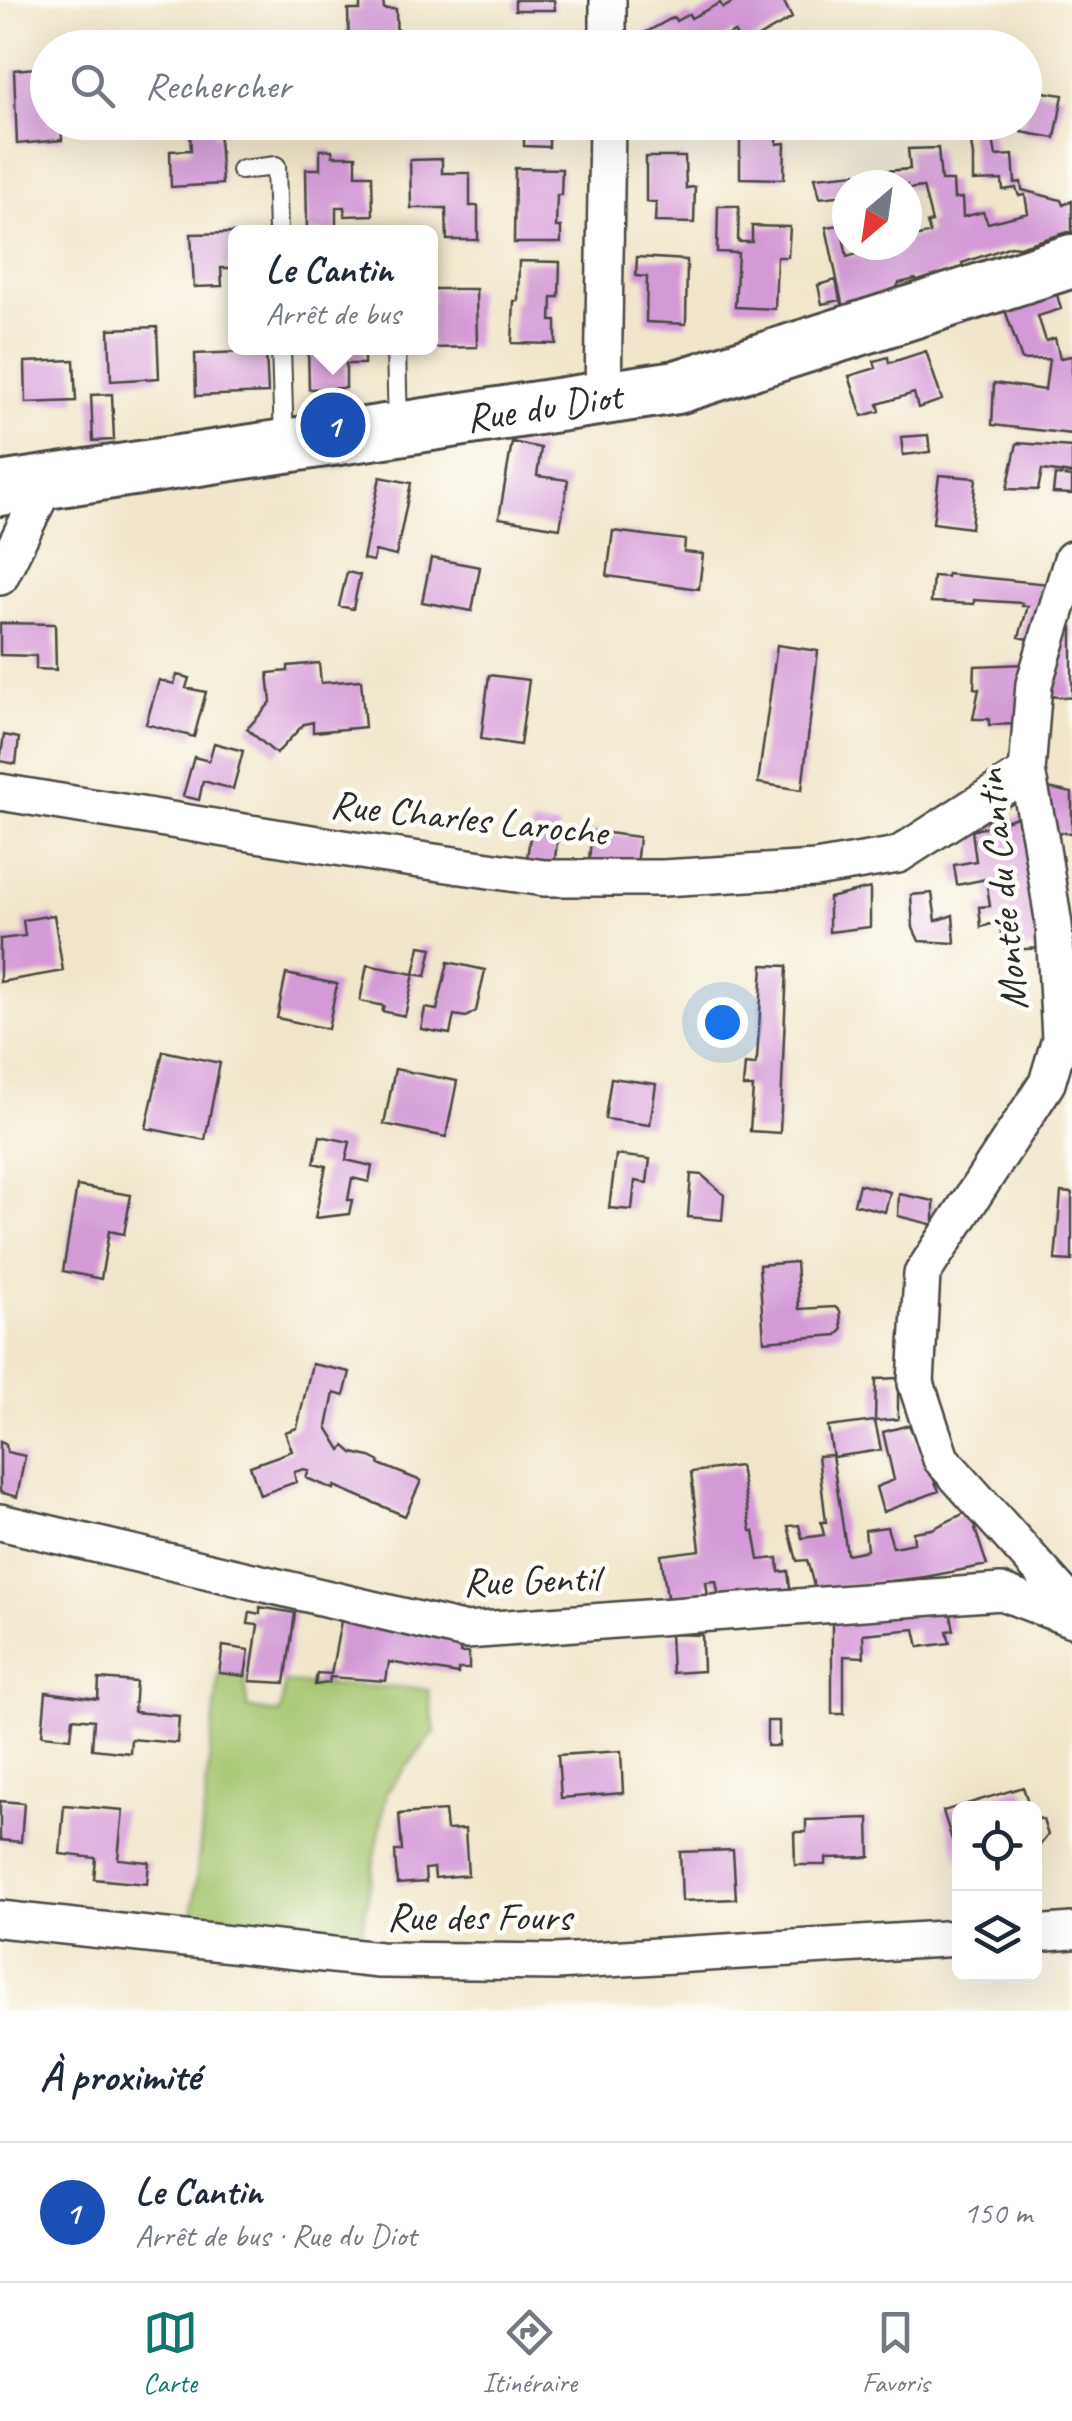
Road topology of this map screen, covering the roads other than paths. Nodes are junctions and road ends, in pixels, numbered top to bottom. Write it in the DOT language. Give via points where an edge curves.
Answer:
graph roads {
  1 [pos="608,0"];
  2 [pos="608,30"];
  3 [pos="607,140"];
  4 [pos="241,170"];
  5 [pos="278,225"];
  6 [pos="1072,261"];
  7 [pos="281,355"];
  8 [pos="396,355"];
  9 [pos="603,398"];
  10 [pos="398,428"];
  11 [pos="284,445"];
  12 [pos="24,486"];
  13 [pos="1072,558"];
  14 [pos="0,577"];
  15 [pos="1027,772"];
  16 [pos="0,792"];
  17 [pos="1063,924"];
  18 [pos="0,1522"];
  19 [pos="1072,1605"];
  20 [pos="1072,1619"];
  21 [pos="0,1919"];
  22 [pos="1072,1932"];
  23 [pos="1042,1934"];
  24 [pos="952,1938"];
  1 -- 2 [label="street"];
  3 -- 9 [label="street"];
  4 -- 5 [label="lane" via="276,166"];
  6 -- 9 [label="street, Rue du Diot" via="677,387"];
  7 -- 11 [label="lane"];
  8 -- 10 [label="lane"];
  9 -- 10 [label="street, Rue du Diot"];
  10 -- 11 [label="street, Rue du Diot"];
  11 -- 12 [label="street, Rue du Diot"];
  12 -- 14 [label="street"];
  13 -- 15 [label="street, Montée du Cantin" via="1034,684"];
  15 -- 16 [label="street, Rue Charles Laroche" via="898,855 815,869 662,878 544,878"];
  15 -- 17 [label="street, Montée du Cantin"];
  17 -- 19 [label="street, Montée du Cantin" via="1060,1039 1047,1082 922,1274 916,1382 941,1459"];
  18 -- 20 [label="street, Rue Gentil" via="466,1631 1001,1592"];
  21 -- 24 [label="street, Rue des Fours" via="379,1960 556,1962"];
  22 -- 23 [label="street"];
}
